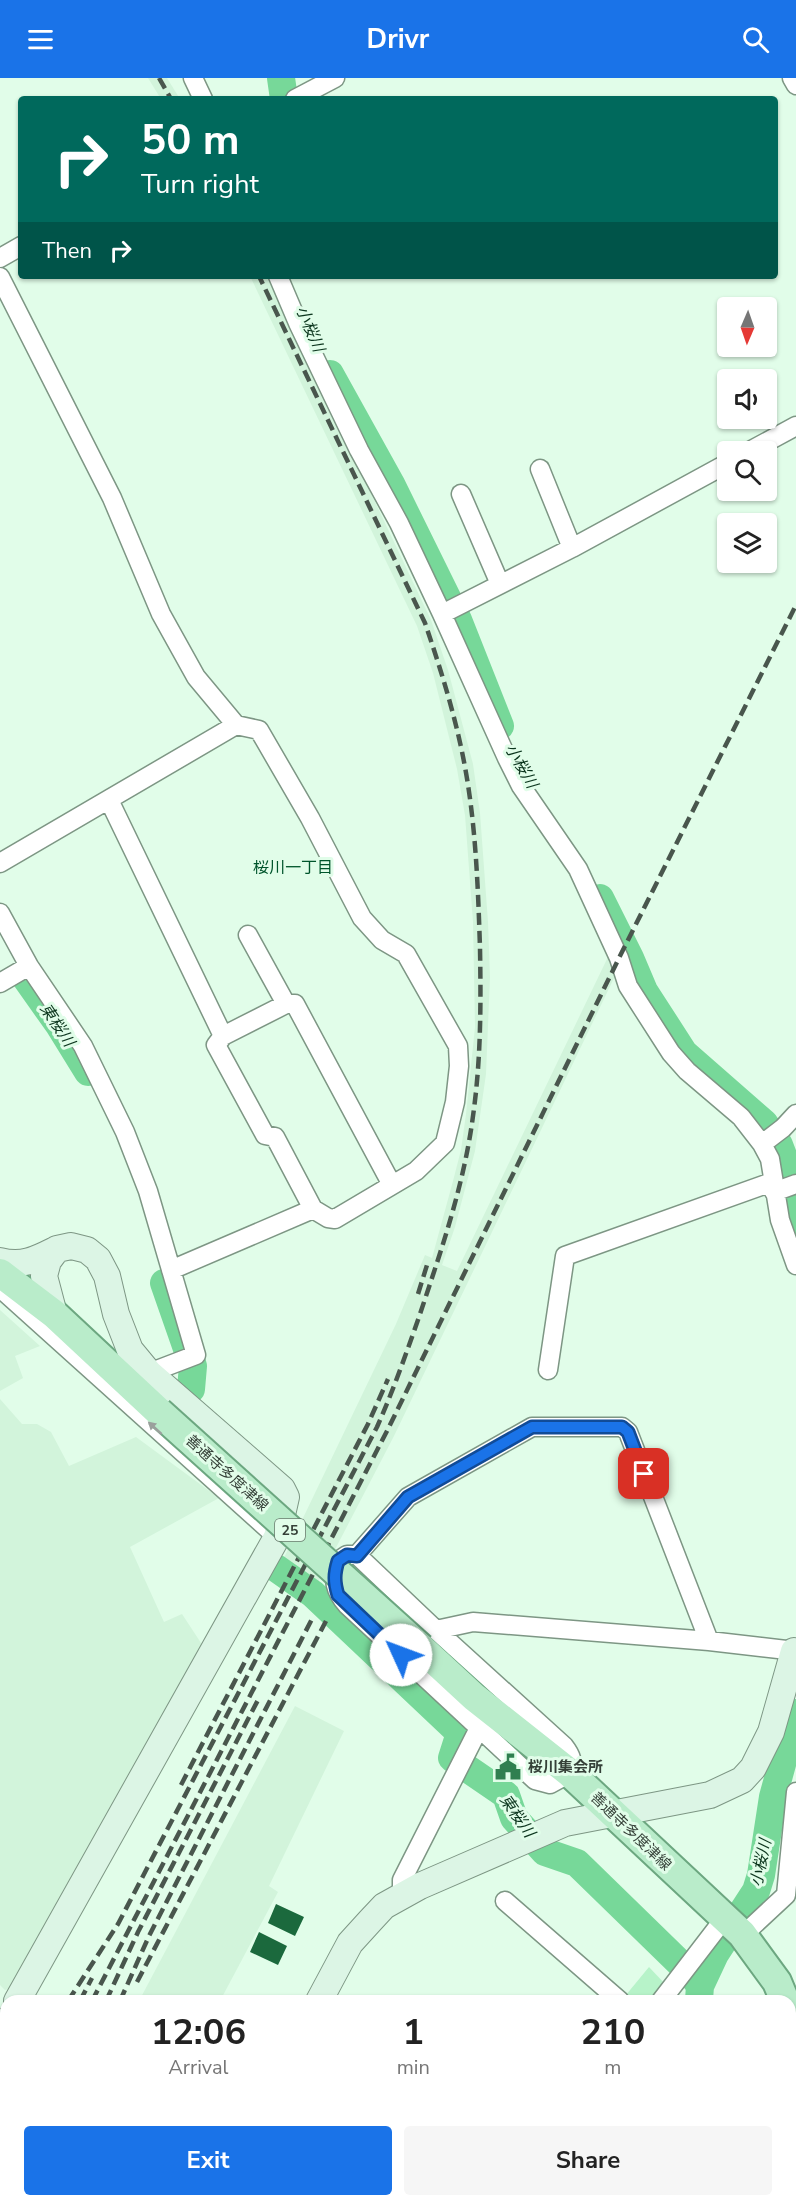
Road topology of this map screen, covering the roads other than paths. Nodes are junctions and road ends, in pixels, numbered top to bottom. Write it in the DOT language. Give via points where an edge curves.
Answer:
graph roads {
  1 [pos="193,78"];
  2 [pos="335,78"];
  3 [pos="792,78"];
  4 [pos="796,85"];
  5 [pos="202,96"];
  6 [pos="300,96"];
  7 [pos="18,248"];
  8 [pos="0,258"];
  9 [pos="0,277"];
  10 [pos="279,279"];
  11 [pos="796,426"];
  12 [pos="768,441"];
  13 [pos="540,469"];
  14 [pos="717,469"];
  15 [pos="460,494"];
  16 [pos="572,548"];
  17 [pos="500,584"];
  18 [pos="451,609"];
  19 [pos="236,725"];
  20 [pos="109,800"];
  21 [pos="0,863"];
  22 [pos="0,913"];
  23 [pos="248,935"];
  24 [pos="29,966"];
  25 [pos="0,983"];
  26 [pos="286,1004"];
  27 [pos="223,1036"];
  28 [pos="796,1114"];
  29 [pos="770,1138"];
  30 [pos="392,1185"];
  31 [pos="782,1186"];
  32 [pos="313,1209"];
  33 [pos="57,1249"];
  34 [pos="0,1262"];
  35 [pos="796,1265"];
  36 [pos="171,1270"];
  37 [pos="0,1273"];
  38 [pos="0,1288"];
  39 [pos="54,1314"];
  40 [pos="548,1370"];
  41 [pos="149,1373"];
  42 [pos="277,1538"];
  43 [pos="357,1556"];
  44 [pos="428,1639"];
  45 [pos="709,1641"];
  46 [pos="795,1647"];
  47 [pos="479,1728"];
  48 [pos="570,1773"];
  49 [pos="796,1792"];
  50 [pos="613,1814"];
  51 [pos="402,1896"];
  52 [pos="791,1896"];
  53 [pos="505,1901"];
  54 [pos="733,1927"];
  55 [pos="19,1995"];
  56 [pos="322,1995"];
  57 [pos="613,1995"];
  58 [pos="666,1995"];
  59 [pos="782,1995"];
  1 -- 5 [label="street"];
  2 -- 6 [label="street"];
  3 -- 4 [label="street"];
  7 -- 8 [label="street"];
  9 -- 19 [label="street" via="112,498 161,614 196,677"];
  10 -- 18 [label="street" via="359,450"];
  11 -- 12 [label="street"];
  13 -- 16 [label="street"];
  14 -- 16 [label="street"];
  15 -- 17 [label="street"];
  16 -- 17 [label="street"];
  17 -- 18 [label="street"];
  18 -- 29 [label="street" via="507,758 521,786 578,869 628,986 687,1071"];
  19 -- 20 [label="street"];
  19 -- 30 [label="street" via="259,730 362,918 382,940 406,954 458,1046 459,1066 445,1143 416,1171"];
  20 -- 21 [label="street"];
  20 -- 27 [label="street"];
  22 -- 24 [label="street"];
  23 -- 26 [label="street"];
  24 -- 25 [label="street"];
  24 -- 36 [label="street" via="83,1046 125,1132 148,1191"];
  26 -- 27 [label="street"];
  26 -- 30 [label="street" via="295,1004"];
  27 -- 32 [label="street" via="216,1045 265,1135 275,1137"];
  28 -- 29 [label="street"];
  29 -- 31 [label="street" via="770,1159"];
  30 -- 32 [label="street" via="335,1219"];
  31 -- 35 [label="street" via="780,1220"];
  31 -- 40 [label="street" via="565,1256"];
  32 -- 36 [label="street"];
  33 -- 34 [label="street" via="29,1263"];
  33 -- 39 [label="street" via="44,1276"];
  33 -- 41 [label="street" via="71,1246 98,1258 130,1350"];
  36 -- 41 [label="street" via="196,1355"];
  37 -- 39 [label="main road, 善通寺多度津線 / 25"];
  42 -- 38 [label="street, one-way"];
  39 -- 44 [label="main road, 善通寺多度津線 / 25, bridge" via="159,1412"];
  41 -- 42 [label="street" via="282,1489 286,1497"];
  42 -- 55 [label="street"];
  43 -- 44 [label="street"];
  43 -- 45 [label="street" via="408,1497 532,1427 622,1427 628,1432"];
  43 -- 47 [label="street" via="347,1555 338,1561 334,1572 338,1595"];
  44 -- 45 [label="street" via="473,1622"];
  44 -- 48 [label="main road, 善通寺多度津線 / 25" via="474,1697"];
  45 -- 46 [label="street"];
  46 -- 50 [label="street" via="771,1732 753,1768 742,1780 710,1795"];
  47 -- 48 [label="street" via="535,1780 550,1784"];
  47 -- 51 [label="street" via="402,1880"];
  48 -- 50 [label="main road, 善通寺多度津線 / 25"];
  49 -- 52 [label="street"];
  50 -- 51 [label="street" via="552,1828"];
  50 -- 54 [label="main road, 善通寺多度津線 / 25"];
  51 -- 56 [label="street" via="384,1906 350,1943"];
  52 -- 54 [label="street"];
  53 -- 57 [label="street"];
  54 -- 58 [label="street" via="685,1969"];
  54 -- 59 [label="main road, 善通寺多度津線 / 25" via="777,1982"];
}
